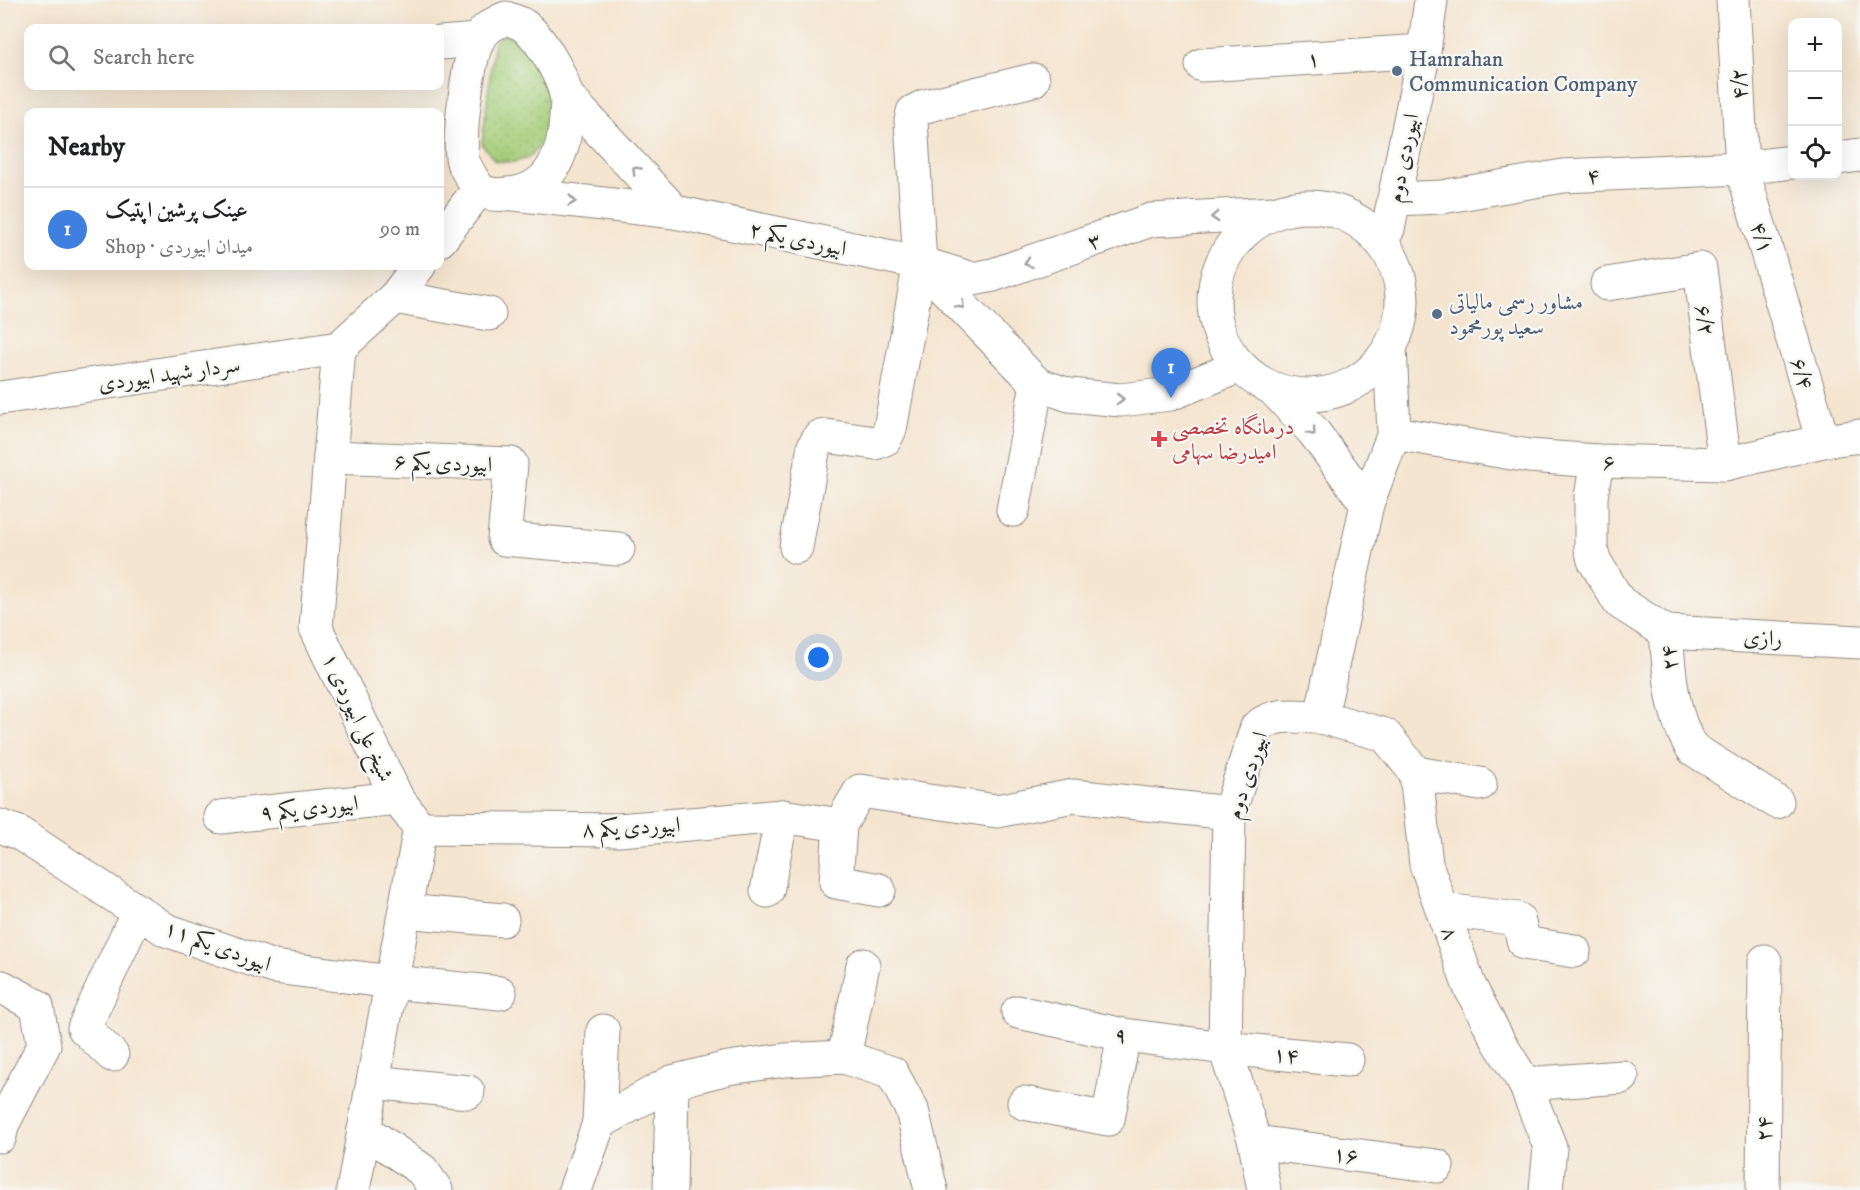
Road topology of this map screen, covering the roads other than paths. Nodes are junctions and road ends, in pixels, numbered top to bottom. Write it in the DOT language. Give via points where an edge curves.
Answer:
graph roads {
  1 [pos="1431,0"];
  2 [pos="1733,0"];
  3 [pos="505,9"];
  4 [pos="478,40"];
  5 [pos="444,43"];
  6 [pos="1424,51"];
  7 [pos="1202,65"];
  8 [pos="1033,80"];
  9 [pos="566,95"];
  10 [pos="1860,155"];
  11 [pos="1842,157"];
  12 [pos="1788,162"];
  13 [pos="1742,168"];
  14 [pos="479,189"];
  15 [pos="514,194"];
  16 [pos="675,212"];
  17 [pos="1274,213"];
  18 [pos="1389,224"];
  19 [pos="444,235"];
  20 [pos="920,263"];
  21 [pos="416,270"];
  22 [pos="1607,284"];
  23 [pos="395,297"];
  24 [pos="1783,306"];
  25 [pos="489,314"];
  26 [pos="1390,347"];
  27 [pos="339,348"];
  28 [pos="1240,366"];
  29 [pos="1037,384"];
  30 [pos="1273,389"];
  31 [pos="0,398"];
  32 [pos="1394,433"];
  33 [pos="1860,436"];
  34 [pos="1823,441"];
  35 [pos="330,457"];
  36 [pos="1598,461"];
  37 [pos="1725,464"];
  38 [pos="1367,504"];
  39 [pos="1013,510"];
  40 [pos="796,547"];
  41 [pos="618,549"];
  42 [pos="1666,632"];
  43 [pos="1860,642"];
  44 [pos="1321,717"];
  45 [pos="1416,774"];
  46 [pos="1480,784"];
  47 [pos="397,798"];
  48 [pos="1777,802"];
  49 [pos="1229,813"];
  50 [pos="782,816"];
  51 [pos="221,817"];
  52 [pos="840,825"];
  53 [pos="0,826"];
  54 [pos="420,828"];
  55 [pos="879,890"];
  56 [pos="767,891"];
  57 [pos="1444,910"];
  58 [pos="138,911"];
  59 [pos="405,911"];
  60 [pos="502,920"];
  61 [pos="1574,951"];
  62 [pos="1766,961"];
  63 [pos="863,966"];
  64 [pos="392,982"];
  65 [pos="2,987"];
  66 [pos="500,993"];
  67 [pos="1018,1012"];
  68 [pos="603,1031"];
  69 [pos="1124,1035"];
  70 [pos="1225,1048"];
  71 [pos="112,1055"];
  72 [pos="844,1057"];
  73 [pos="1347,1060"];
  74 [pos="1622,1077"];
  75 [pos="373,1082"];
  76 [pos="672,1082"];
  77 [pos="1525,1084"];
  78 [pos="468,1092"];
  79 [pos="1024,1103"];
  80 [pos="599,1123"];
  81 [pos="364,1130"];
  82 [pos="0,1136"];
  83 [pos="1255,1142"];
  84 [pos="1437,1166"];
  85 [pos="353,1190"];
  86 [pos="436,1190"];
  87 [pos="575,1190"];
  88 [pos="670,1190"];
  89 [pos="931,1190"];
  90 [pos="1264,1190"];
  91 [pos="1546,1190"];
  92 [pos="1762,1190"];
  1 -- 6 [label="street, ابیوردی دوم"];
  2 -- 13 [label="street, ۴/۲"];
  3 -- 4 [label="street"];
  3 -- 9 [label="street" via="539,42"];
  4 -- 5 [label="street"];
  4 -- 14 [label="street" via="468,76 462,126 463,162"];
  6 -- 7 [label="street, ۱"];
  6 -- 18 [label="street, ابیوردی دوم"];
  8 -- 20 [label="street" via="913,112"];
  9 -- 15 [label="street" via="566,126 557,164 533,186"];
  16 -- 9 [label="street, one-way"];
  10 -- 11 [label="street"];
  12 -- 13 [label="street, ۴"];
  13 -- 18 [label="street, ۴" via="1563,176 1442,197"];
  13 -- 24 [label="street, ۴/۱"];
  14 -- 15 [label="street, ۲ ابیوردی یکم" via="494,195"];
  14 -- 19 [label="street"];
  15 -- 16 [label="street, ۲ ابیوردی یکم, one-way"];
  16 -- 20 [label="street, ۲ ابیوردی یکم"];
  17 -- 18 [label="street" via="1314,207 1335,210 1371,230"];
  17 -- 20 [label="street, ۳, one-way" via="1151,220 973,279"];
  17 -- 28 [label="street" via="1240,236 1218,271 1214,291 1218,332"];
  18 -- 26 [label="street" via="1403,296 1398,331"];
  20 -- 29 [label="street, one-way"];
  20 -- 40 [label="street" via="890,429 885,439 875,443 819,437 814,446"];
  21 -- 23 [label="street"];
  22 -- 37 [label="street, ۶/۲" via="1700,269"];
  23 -- 25 [label="street"];
  23 -- 27 [label="street"];
  24 -- 34 [label="street, ۶/۴"];
  26 -- 30 [label="street" via="1377,365 1339,390 1317,395"];
  26 -- 32 [label="street"];
  27 -- 31 [label="street, سردار شهید ابیوردی"];
  27 -- 35 [label="street, شیخ علی ابیوردی ۱"];
  29 -- 28 [label="street, one-way" via="1069,395 1121,400 1170,393"];
  28 -- 30 [label="street"];
  29 -- 39 [label="street"];
  30 -- 38 [label="street, one-way" via="1312,431"];
  32 -- 36 [label="street, ۶" via="1529,456"];
  32 -- 38 [label="street"];
  33 -- 34 [label="street, ۶"];
  34 -- 37 [label="street, ۶"];
  35 -- 41 [label="street, ۶ ابیوردی یکم" via="511,464 504,539"];
  35 -- 47 [label="street, شیخ علی ابیوردی ۱" via="316,628"];
  36 -- 37 [label="street, ۶"];
  36 -- 42 [label="street, ۲۴" via="1591,497 1594,560 1619,602"];
  38 -- 44 [label="street"];
  42 -- 43 [label="street, رازی"];
  42 -- 48 [label="street, ۲۴" via="1671,687 1686,739 1693,749"];
  44 -- 45 [label="street" via="1385,735"];
  44 -- 49 [label="street, ابیوردی دوم" via="1279,716 1257,727"];
  45 -- 46 [label="street"];
  45 -- 57 [label="street, ۸" via="1426,864"];
  47 -- 51 [label="street, ۹ ابیوردی یکم"];
  47 -- 54 [label="street, شیخ علی ابیوردی ۱"];
  49 -- 52 [label="street" via="1073,796 997,811 860,791"];
  49 -- 70 [label="street, ابیوردی دوم"];
  50 -- 52 [label="street, ۸ ابیوردی یکم"];
  50 -- 54 [label="street, ۸ ابیوردی یکم" via="619,843"];
  50 -- 56 [label="street"];
  52 -- 55 [label="street" via="836,882"];
  53 -- 58 [label="street, ۱۱ ابیوردی یکم" via="19,833"];
  54 -- 59 [label="street"];
  57 -- 61 [label="street" via="1518,919 1524,943"];
  57 -- 77 [label="street, ۸" via="1469,985"];
  58 -- 64 [label="street, ۱۱ ابیوردی یکم" via="166,930 274,967"];
  58 -- 71 [label="street" via="84,1028"];
  59 -- 60 [label="street"];
  59 -- 64 [label="street"];
  62 -- 92 [label="street, ۲۴"];
  63 -- 72 [label="street"];
  64 -- 66 [label="street, ۱۱ ابیوردی یکم"];
  64 -- 75 [label="street"];
  65 -- 82 [label="street" via="37,1006 44,1045"];
  67 -- 69 [label="street, ۹"];
  68 -- 80 [label="street"];
  69 -- 70 [label="street, ۹"];
  69 -- 79 [label="street" via="1108,1119"];
  70 -- 73 [label="street, ۱۴"];
  70 -- 83 [label="street, ابیوردی دوم"];
  72 -- 76 [label="street" via="728,1068"];
  72 -- 89 [label="street" via="892,1073 912,1110"];
  74 -- 77 [label="street"];
  75 -- 78 [label="street"];
  75 -- 81 [label="street"];
  76 -- 80 [label="street"];
  76 -- 88 [label="street"];
  77 -- 91 [label="street, ۸" via="1550,1147"];
  80 -- 87 [label="street"];
  81 -- 85 [label="street"];
  81 -- 86 [label="street" via="422,1170"];
  83 -- 84 [label="street, ۱۶"];
  83 -- 90 [label="street, ابیوردی دوم"];
}
